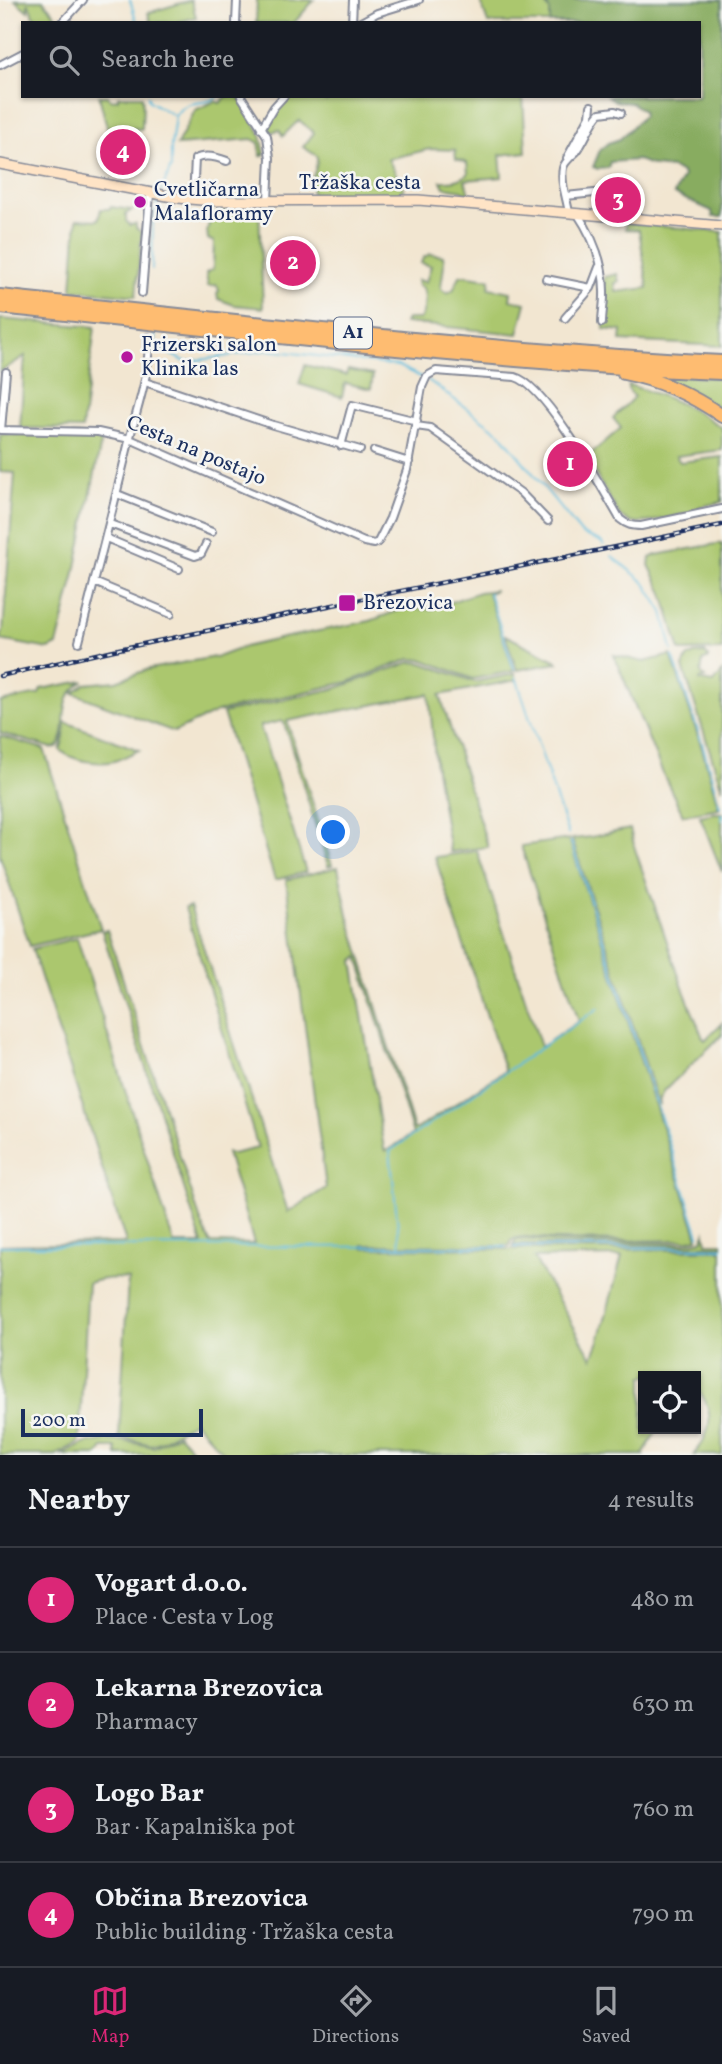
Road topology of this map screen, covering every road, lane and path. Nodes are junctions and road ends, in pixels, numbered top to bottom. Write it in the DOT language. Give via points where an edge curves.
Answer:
graph roads {
  1 [pos="83,0"];
  2 [pos="237,0"];
  3 [pos="353,0"];
  4 [pos="419,0"];
  5 [pos="64,21"];
  6 [pos="236,21"];
  7 [pos="352,21"];
  8 [pos="363,21"];
  9 [pos="21,54"];
  10 [pos="0,65"];
  11 [pos="242,98"];
  12 [pos="282,98"];
  13 [pos="591,106"];
  14 [pos="621,113"];
  15 [pos="261,129"];
  16 [pos="227,161"];
  17 [pos="565,163"];
  18 [pos="0,164"];
  19 [pos="617,187"];
  20 [pos="156,195"];
  21 [pos="566,195"];
  22 [pos="193,199"];
  23 [pos="268,201"];
  24 [pos="573,213"];
  25 [pos="722,226"];
  26 [pos="599,267"];
  27 [pos="546,279"];
  28 [pos="592,288"];
  29 [pos="142,293"];
  30 [pos="0,296"];
  31 [pos="0,307"];
  32 [pos="565,318"];
  33 [pos="602,323"];
  34 [pos="148,337"];
  35 [pos="722,362"];
  36 [pos="579,364"];
  37 [pos="6,372"];
  38 [pos="722,373"];
  39 [pos="145,382"];
  40 [pos="722,416"];
  41 [pos="417,424"];
  42 [pos="0,430"];
  43 [pos="130,439"];
  44 [pos="341,446"];
  45 [pos="360,450"];
  46 [pos="374,451"];
  47 [pos="409,462"];
  48 [pos="117,494"];
  49 [pos="722,509"];
  50 [pos="548,521"];
  51 [pos="110,524"];
  52 [pos="212,532"];
  53 [pos="107,538"];
  54 [pos="206,544"];
  55 [pos="179,569"];
  56 [pos="94,582"];
  57 [pos="171,614"];
  58 [pos="79,642"];
  1 -- 5 [label="street"];
  2 -- 6 [label="street"];
  3 -- 7 [label="street"];
  4 -- 8 [label="street"];
  9 -- 10 [label="street"];
  11 -- 15 [label="street"];
  12 -- 15 [label="street"];
  13 -- 17 [label="street"];
  14 -- 17 [label="street" via="600,113 580,148"];
  15 -- 23 [label="street" via="267,136 270,159"];
  16 -- 22 [label="street" via="195,159"];
  17 -- 21 [label="street"];
  18 -- 20 [label="main road, Tržaška cesta"];
  19 -- 21 [label="street"];
  20 -- 22 [label="main road, Tržaška cesta"];
  20 -- 29 [label="street"];
  21 -- 24 [label="street"];
  22 -- 23 [label="main road, Tržaška cesta"];
  23 -- 24 [label="main road, Tržaška cesta" via="418,200"];
  24 -- 25 [label="main road, Tržaška cesta"];
  24 -- 26 [label="street" via="593,241"];
  26 -- 28 [label="street"];
  26 -- 33 [label="street" via="605,294"];
  27 -- 28 [label="street"];
  28 -- 32 [label="street"];
  30 -- 35 [label="highway, A1" via="417,339"];
  31 -- 36 [label="highway, A1"];
  34 -- 39 [label="street"];
  36 -- 38 [label="highway, A1"];
  36 -- 40 [label="highway" via="660,383 689,394"];
  37 -- 42 [label="street"];
  39 -- 43 [label="street"];
  39 -- 44 [label="street"];
  41 -- 44 [label="street" via="352,405"];
  41 -- 47 [label="street"];
  41 -- 49 [label="street" via="426,379 436,371 515,377 537,393 584,457 620,519 633,526"];
  41 -- 50 [label="street" via="494,472"];
  42 -- 43 [label="street, Cesta na postajo" via="98,432"];
  43 -- 47 [label="street, Cesta na postajo" via="370,545 378,542 390,518"];
  43 -- 48 [label="street"];
  44 -- 45 [label="street"];
  46 -- 47 [label="street"];
  48 -- 51 [label="street"];
  48 -- 52 [label="street"];
  51 -- 53 [label="street"];
  51 -- 54 [label="street" via="190,555 201,554"];
  53 -- 55 [label="street"];
  53 -- 56 [label="street"];
  56 -- 57 [label="street"];
  56 -- 58 [label="street"];
}
